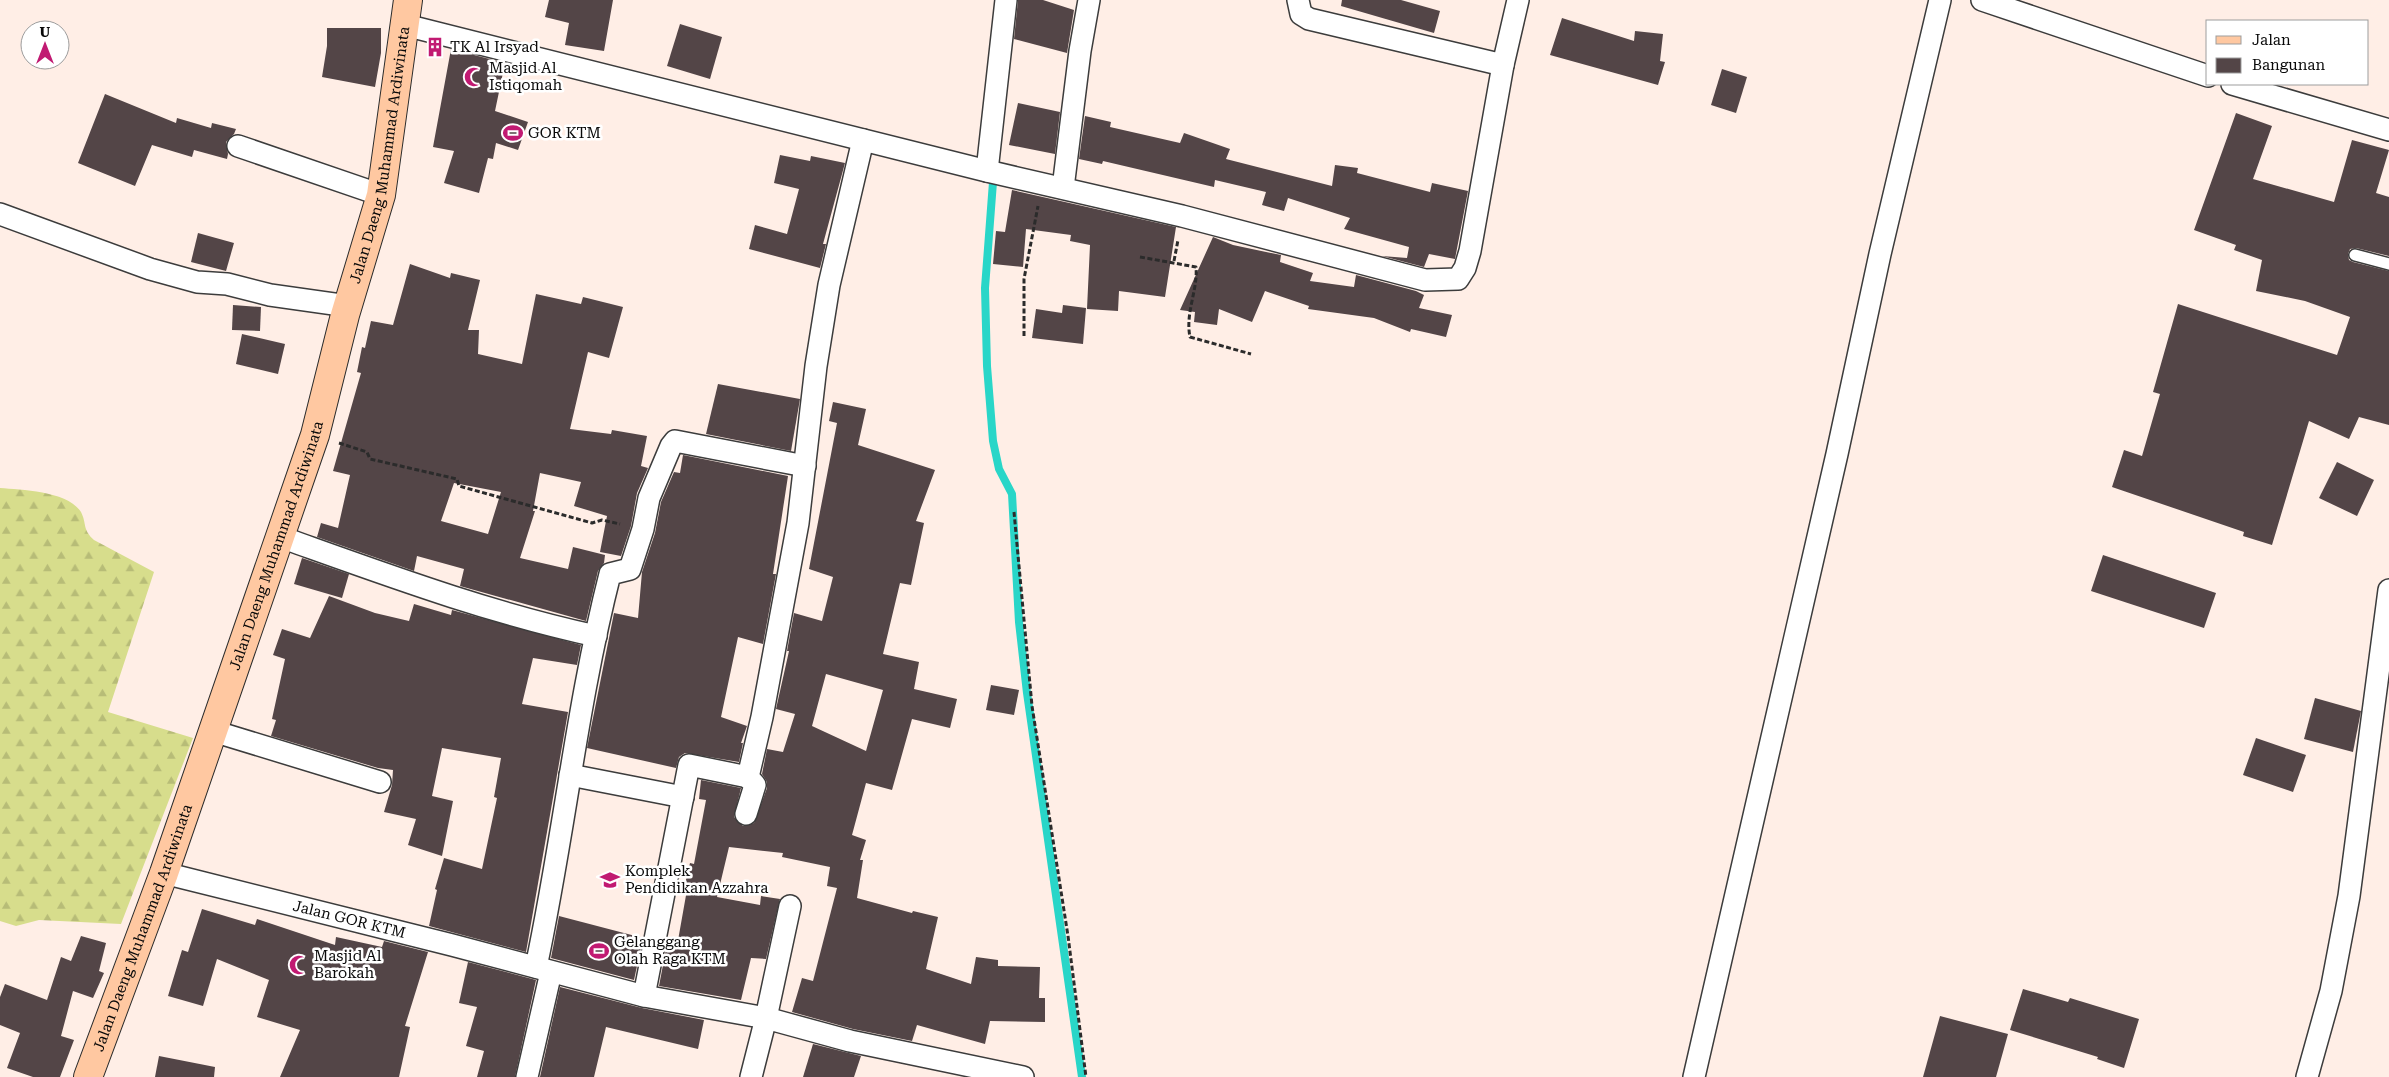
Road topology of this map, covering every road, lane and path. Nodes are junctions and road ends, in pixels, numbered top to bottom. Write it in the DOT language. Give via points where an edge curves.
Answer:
graph roads {
  1 [pos="1006,0"];
  2 [pos="1089,0"];
  3 [pos="1298,0"];
  4 [pos="1518,0"];
  5 [pos="1940,0"];
  6 [pos="1982,0"];
  7 [pos="406,12"];
  8 [pos="1502,65"];
  9 [pos="2206,75"];
  10 [pos="2235,85"];
  11 [pos="2389,130"];
  12 [pos="864,140"];
  13 [pos="238,146"];
  14 [pos="986,171"];
  15 [pos="1042,183"];
  16 [pos="1063,188"];
  17 [pos="381,195"];
  18 [pos="0,214"];
  19 [pos="2356,255"];
  20 [pos="1140,257"];
  21 [pos="2389,264"];
  22 [pos="282,307"];
  23 [pos="346,311"];
  24 [pos="1024,336"];
  25 [pos="1251,354"];
  26 [pos="315,435"];
  27 [pos="805,466"];
  28 [pos="1014,512"];
  29 [pos="643,529"];
  30 [pos="278,538"];
  31 [pos="2389,590"];
  32 [pos="596,636"];
  33 [pos="213,731"];
  34 [pos="570,775"];
  35 [pos="748,777"];
  36 [pos="380,782"];
  37 [pos="683,797"];
  38 [pos="746,814"];
  39 [pos="164,873"];
  40 [pos="790,906"];
  41 [pos="543,969"];
  42 [pos="644,996"];
  43 [pos="766,1018"];
  44 [pos="88,1077"];
  45 [pos="527,1077"];
  46 [pos="751,1077"];
  47 [pos="1023,1077"];
  48 [pos="1086,1077"];
  49 [pos="1694,1077"];
  50 [pos="2307,1077"];
  1 -- 14 [label="street"];
  2 -- 16 [label="street"];
  3 -- 8 [label="street" via="1301,14 1309,19"];
  4 -- 8 [label="street"];
  5 -- 49 [label="street"];
  6 -- 9 [label="street"];
  7 -- 12 [label="street"];
  7 -- 17 [label="main road, Jalan Daeng Muhammad Ardiwinata"];
  8 -- 16 [label="street" via="1470,251 1458,279 1424,280"];
  10 -- 11 [label="street"];
  12 -- 14 [label="street"];
  12 -- 27 [label="street" via="829,285"];
  13 -- 17 [label="street"];
  14 -- 15 [label="street"];
  15 -- 16 [label="street"];
  15 -- 24 [label="path" via="1024,279"];
  17 -- 23 [label="main road, Jalan Daeng Muhammad Ardiwinata"];
  18 -- 23 [label="street" via="150,269 197,282 227,284"];
  19 -- 21 [label="lane"];
  20 -- 25 [label="path" via="1196,267 1188,325 1190,337"];
  22 -- 23 [label="lane"];
  23 -- 26 [label="main road, Jalan Daeng Muhammad Ardiwinata"];
  26 -- 29 [label="path" via="367,452 370,459 457,479 459,486 544,511 592,523 602,520"];
  26 -- 30 [label="main road, Jalan Daeng Muhammad Ardiwinata"];
  27 -- 29 [label="street" via="675,441 649,498"];
  27 -- 35 [label="street" via="798,523"];
  28 -- 48 [label="path" via="1032,706"];
  29 -- 32 [label="street" via="630,569 610,574"];
  30 -- 32 [label="street" via="452,598 544,625"];
  30 -- 33 [label="main road, Jalan Daeng Muhammad Ardiwinata"];
  31 -- 50 [label="street" via="2350,896 2332,991"];
  32 -- 34 [label="street"];
  33 -- 36 [label="street"];
  33 -- 39 [label="main road, Jalan Daeng Muhammad Ardiwinata"];
  34 -- 37 [label="street"];
  34 -- 41 [label="street" via="548,907"];
  35 -- 37 [label="street" via="690,765"];
  35 -- 38 [label="street" via="755,786"];
  37 -- 42 [label="street"];
  39 -- 41 [label="street, Jalan GOR KTM"];
  39 -- 44 [label="main road, Jalan Daeng Muhammad Ardiwinata"];
  40 -- 43 [label="street"];
  41 -- 42 [label="street, Jalan GOR KTM"];
  41 -- 45 [label="street"];
  42 -- 43 [label="street, Jalan GOR KTM"];
  43 -- 46 [label="street"];
  43 -- 47 [label="street, Jalan GOR KTM" via="850,1041"];
}
